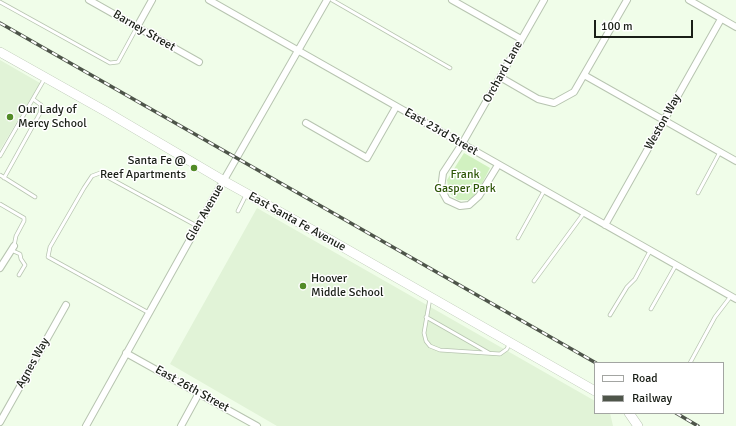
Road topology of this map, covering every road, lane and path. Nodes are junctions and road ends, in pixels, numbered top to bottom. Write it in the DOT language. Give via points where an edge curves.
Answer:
graph roads {
  1 [pos="89,0"];
  2 [pos="152,0"];
  3 [pos="209,0"];
  4 [pos="326,0"];
  5 [pos="332,0"];
  6 [pos="452,0"];
  7 [pos="544,0"];
  8 [pos="627,0"];
  9 [pos="689,0"];
  10 [pos="0,2"];
  11 [pos="721,19"];
  12 [pos="137,27"];
  13 [pos="736,27"];
  14 [pos="521,39"];
  15 [pos="298,51"];
  16 [pos="0,52"];
  17 [pos="199,62"];
  18 [pos="450,68"];
  19 [pos="584,75"];
  20 [pos="45,77"];
  21 [pos="500,77"];
  22 [pos="33,99"];
  23 [pos="396,106"];
  24 [pos="665,120"];
  25 [pos="306,123"];
  26 [pos="462,144"];
  27 [pos="720,152"];
  28 [pos="0,156"];
  29 [pos="736,161"];
  30 [pos="498,165"];
  31 [pos="0,175"];
  32 [pos="4,178"];
  33 [pos="224,181"];
  34 [pos="544,191"];
  35 [pos="698,193"];
  36 [pos="247,194"];
  37 [pos="35,197"];
  38 [pos="0,204"];
  39 [pos="238,210"];
  40 [pos="584,213"];
  41 [pos="605,225"];
  42 [pos="197,227"];
  43 [pos="518,238"];
  44 [pos="12,248"];
  45 [pos="650,251"];
  46 [pos="676,265"];
  47 [pos="0,268"];
  48 [pos="20,274"];
  49 [pos="534,281"];
  50 [pos="430,297"];
  51 [pos="733,298"];
  52 [pos="66,305"];
  53 [pos="651,309"];
  54 [pos="149,313"];
  55 [pos="610,316"];
  56 [pos="426,317"];
  57 [pos="510,342"];
  58 [pos="126,353"];
  59 [pos="490,354"];
  60 [pos="691,362"];
  61 [pos="594,390"];
  62 [pos="199,393"];
  63 [pos="630,414"];
  64 [pos="0,422"];
  65 [pos="86,426"];
  66 [pos="181,426"];
  67 [pos="257,426"];
  68 [pos="638,426"];
  1 -- 12 [label="street, Barney Street"];
  2 -- 12 [label="street"];
  3 -- 15 [label="street, East 23rd Street"];
  4 -- 15 [label="street, Glen Avenue"];
  5 -- 18 [label="lane"];
  6 -- 14 [label="street"];
  7 -- 14 [label="street, Orchard Lane"];
  8 -- 19 [label="street"];
  9 -- 11 [label="street"];
  10 -- 12 [label="lane" via="110,63 118,62"];
  11 -- 13 [label="street"];
  11 -- 24 [label="street, Weston Way"];
  12 -- 17 [label="street, Barney Street"];
  14 -- 21 [label="street, Orchard Lane"];
  15 -- 23 [label="street, East 23rd Street"];
  15 -- 33 [label="street, Glen Avenue"];
  16 -- 20 [label="street, East Santa Fe Avenue"];
  19 -- 21 [label="street" via="574,92 554,103 538,99"];
  19 -- 24 [label="street"];
  20 -- 22 [label="lane"];
  20 -- 33 [label="street, East Santa Fe Avenue"];
  21 -- 26 [label="street, Orchard Lane"];
  22 -- 28 [label="lane"];
  22 -- 32 [label="lane" via="41,105 40,113"];
  23 -- 25 [label="street" via="367,158"];
  23 -- 26 [label="street, East 23rd Street"];
  24 -- 27 [label="street"];
  24 -- 41 [label="street, Weston Way"];
  26 -- 30 [label="street, East 23rd Street"];
  26 -- 30 [label="street, Orchard Lane" via="443,173 440,189 447,200 460,206 469,204 479,196"];
  27 -- 29 [label="street"];
  27 -- 35 [label="lane"];
  30 -- 34 [label="street, East 23rd Street"];
  31 -- 32 [label="lane"];
  32 -- 37 [label="lane"];
  33 -- 36 [label="street, East Santa Fe Avenue"];
  33 -- 42 [label="street, Glen Avenue"];
  34 -- 40 [label="street, East 23rd Street"];
  34 -- 43 [label="lane"];
  36 -- 39 [label="lane"];
  36 -- 50 [label="street, East Santa Fe Avenue"];
  38 -- 44 [label="lane" via="24,218"];
  40 -- 41 [label="street, East 23rd Street"];
  40 -- 49 [label="lane"];
  41 -- 45 [label="street, East 23rd Street"];
  42 -- 54 [label="street, Glen Avenue"];
  42 -- 54 [label="lane" via="100,173 92,176 50,247 48,257"];
  44 -- 47 [label="street"];
  44 -- 48 [label="lane" via="20,254 25,265"];
  45 -- 46 [label="street, East 23rd Street"];
  45 -- 55 [label="lane"];
  46 -- 51 [label="street, East 23rd Street"];
  46 -- 53 [label="lane"];
  50 -- 56 [label="lane"];
  50 -- 57 [label="street, East Santa Fe Avenue"];
  51 -- 60 [label="lane" via="715,317"];
  52 -- 64 [label="street, Agnes Way"];
  54 -- 58 [label="street, Glen Avenue"];
  56 -- 59 [label="lane"];
  56 -- 59 [label="lane" via="424,333 430,346 440,350"];
  57 -- 59 [label="lane" via="507,349 500,354"];
  57 -- 61 [label="street, East Santa Fe Avenue"];
  58 -- 62 [label="street, East 26th Street"];
  58 -- 65 [label="street, Glen Avenue"];
  62 -- 66 [label="street"];
  62 -- 67 [label="street, East 26th Street"];
  63 -- 68 [label="street"];
}
